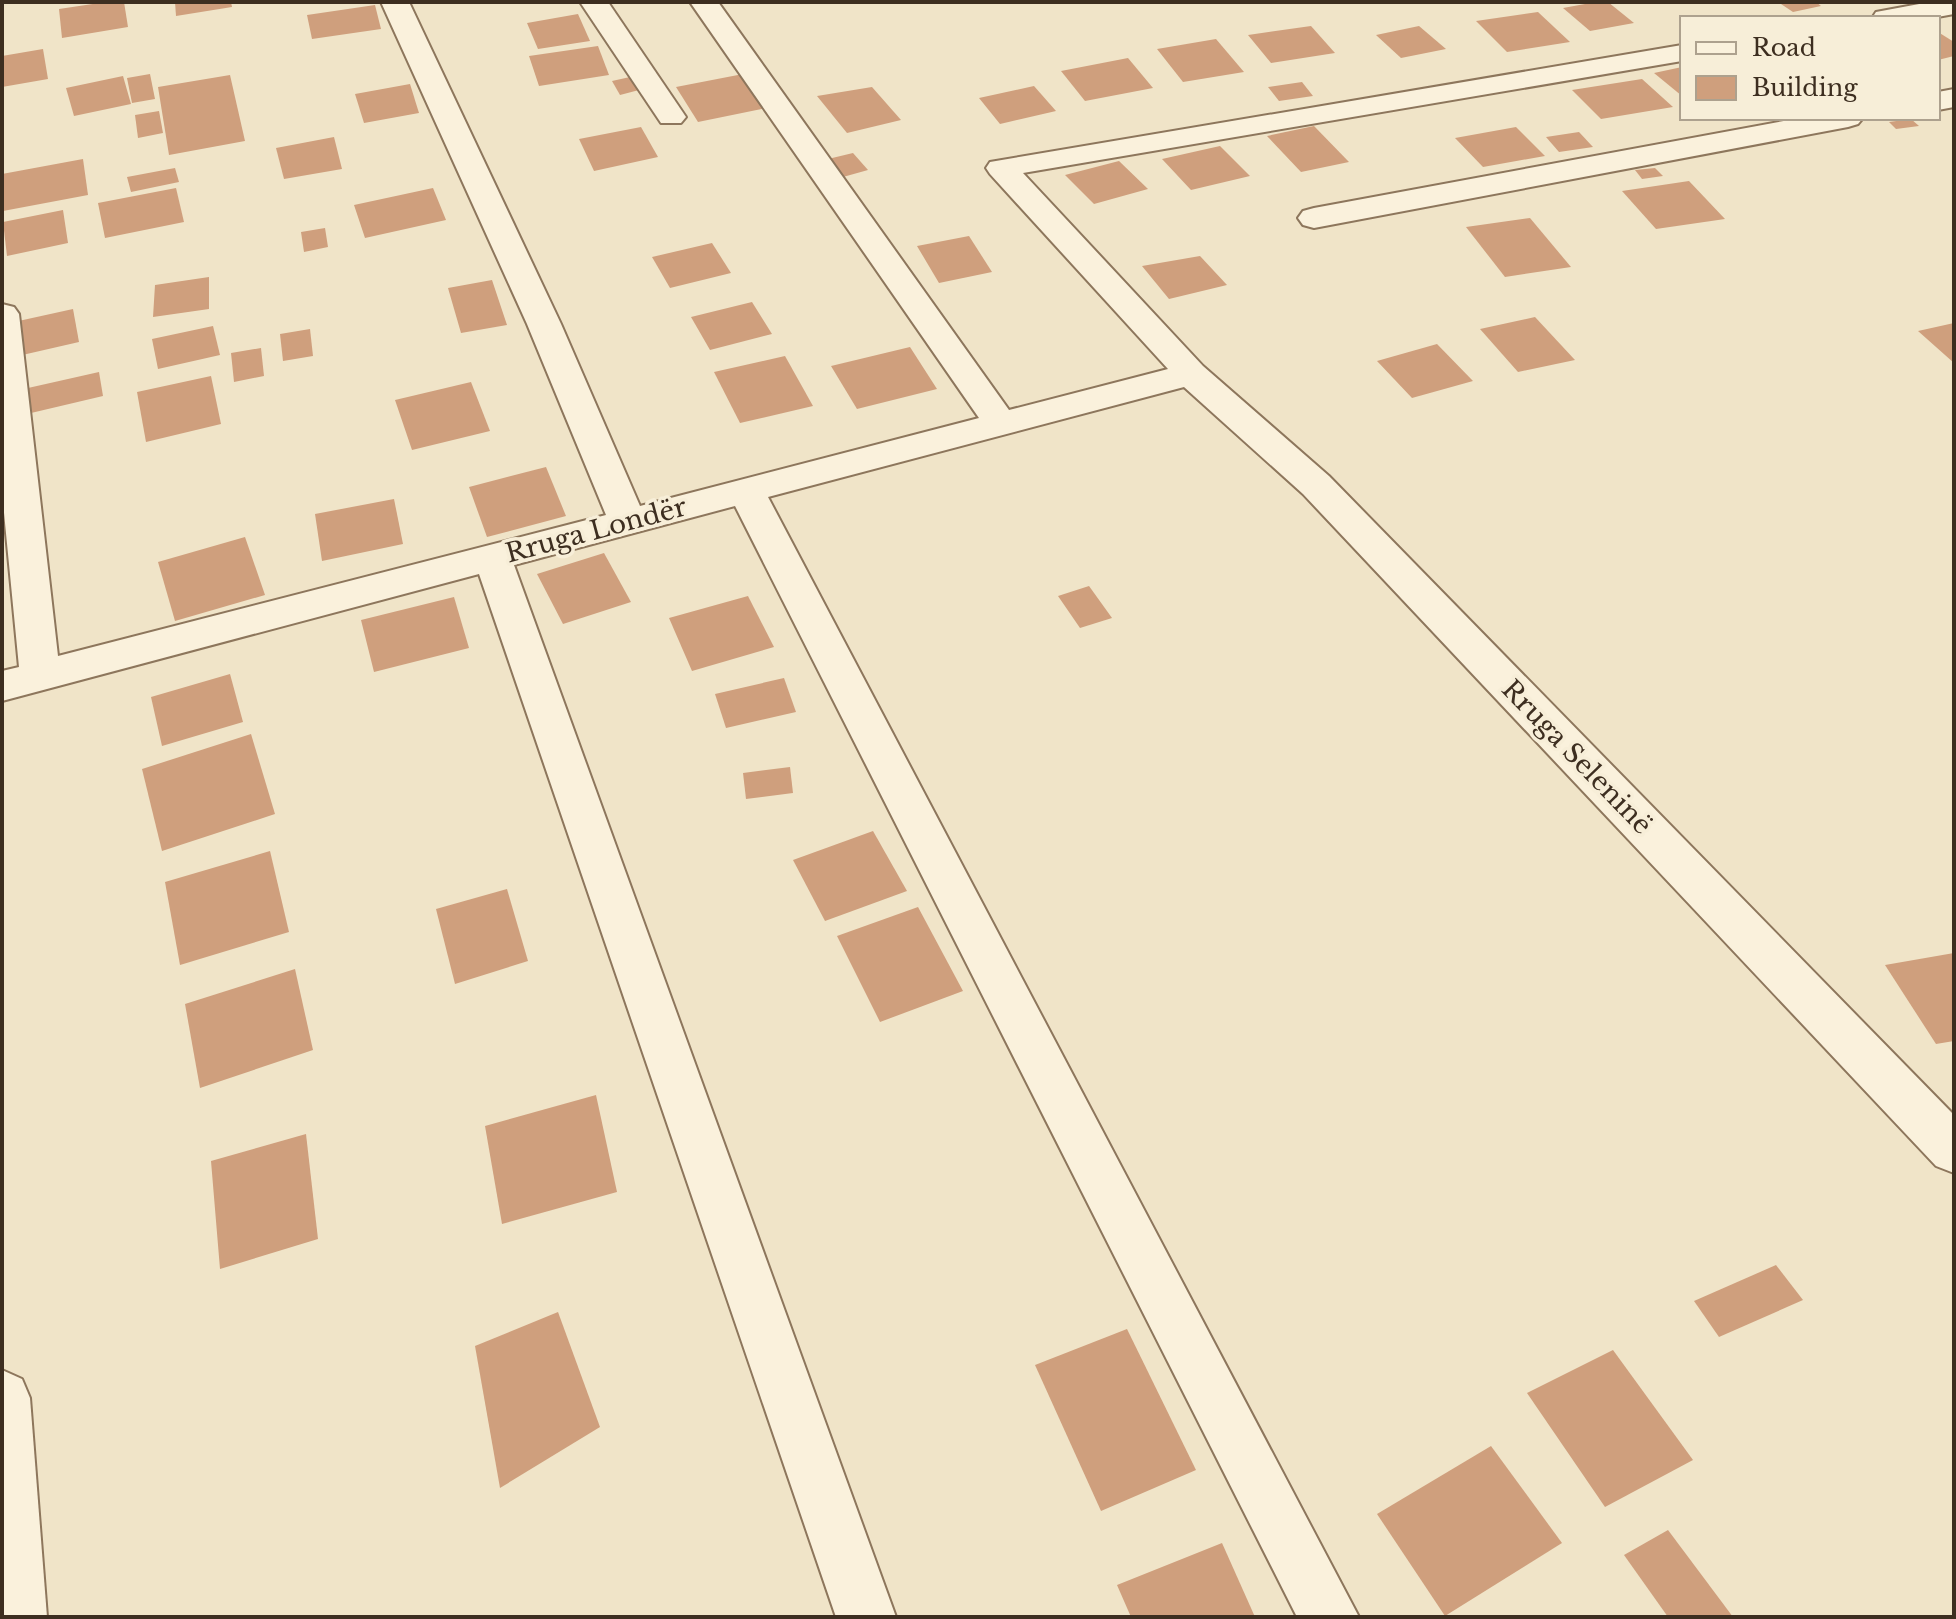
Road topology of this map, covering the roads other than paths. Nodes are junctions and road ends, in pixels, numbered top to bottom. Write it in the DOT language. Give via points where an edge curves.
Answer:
graph roads {
  1 [pos="395,2"];
  2 [pos="594,2"];
  3 [pos="704,2"];
  4 [pos="1954,6"];
  5 [pos="1897,16"];
  6 [pos="1680,53"];
  7 [pos="671,117"];
  8 [pos="1837,120"];
  9 [pos="1314,218"];
  10 [pos="2,314"];
  11 [pos="1191,374"];
  12 [pos="1000,423"];
  13 [pos="746,490"];
  14 [pos="628,522"];
  15 [pos="492,557"];
  16 [pos="40,676"];
  17 [pos="2,686"];
  18 [pos="1954,1150"];
  19 [pos="2,1398"];
  20 [pos="17,1617"];
  21 [pos="866,1617"];
  22 [pos="1329,1617"];
  1 -- 14 [label="street" via="544,324"];
  2 -- 7 [label="street"];
  3 -- 12 [label="street"];
  4 -- 5 [label="street"];
  6 -- 11 [label="street, Rruga Seleninë" via="1001,168"];
  8 -- 9 [label="street"];
  10 -- 16 [label="street"];
  11 -- 12 [label="street, Rruga Londër"];
  11 -- 18 [label="street, Rruga Seleninë" via="1316,485"];
  12 -- 13 [label="street, Rruga Londër"];
  13 -- 14 [label="street, Rruga Londër"];
  13 -- 22 [label="street"];
  14 -- 15 [label="street, Rruga Londër"];
  15 -- 16 [label="street, Rruga Londër"];
  15 -- 21 [label="street"];
  16 -- 17 [label="street, Rruga Londër"];
  19 -- 20 [label="street"];
}
